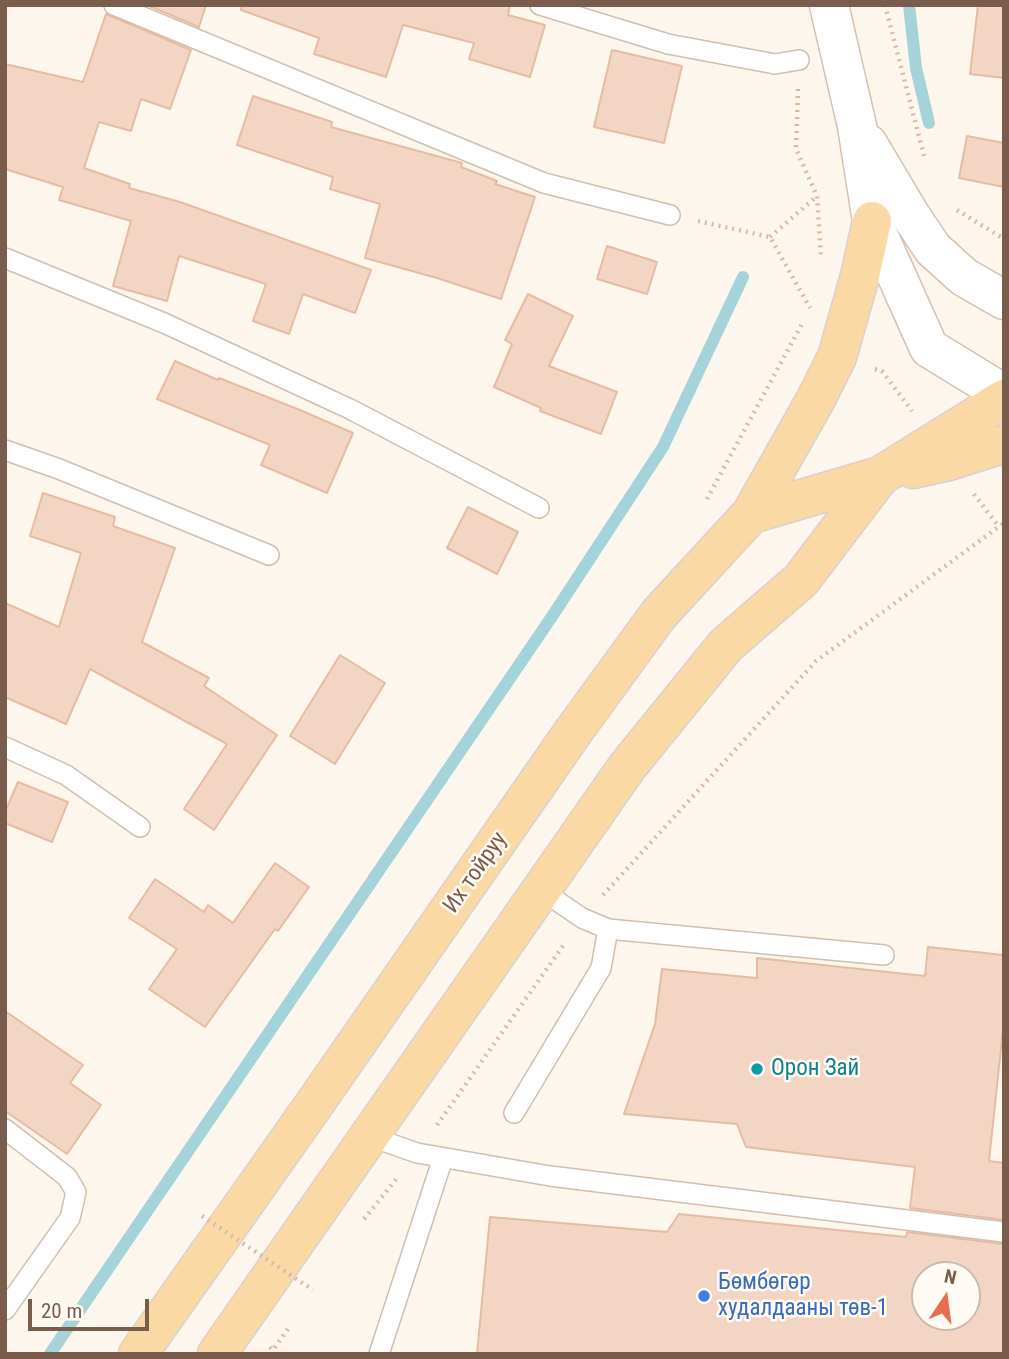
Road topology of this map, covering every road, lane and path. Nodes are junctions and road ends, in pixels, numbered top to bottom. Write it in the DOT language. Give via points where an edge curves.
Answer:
graph roads {
  1 [pos="114,5"];
  2 [pos="540,5"];
  3 [pos="829,5"];
  4 [pos="885,5"];
  5 [pos="799,60"];
  6 [pos="857,126"];
  7 [pos="925,159"];
  8 [pos="817,196"];
  9 [pos="956,210"];
  10 [pos="670,215"];
  11 [pos="872,221"];
  12 [pos="770,237"];
  13 [pos="1004,239"];
  14 [pos="5,258"];
  15 [pos="1004,300"];
  16 [pos="810,308"];
  17 [pos="1004,396"];
  18 [pos="1004,446"];
  19 [pos="5,450"];
  20 [pos="880,476"];
  21 [pos="539,508"];
  22 [pos="751,514"];
  23 [pos="269,555"];
  24 [pos="5,747"];
  25 [pos="140,827"];
  26 [pos="541,890"];
  27 [pos="608,929"];
  28 [pos="884,955"];
  29 [pos="514,1113"];
  30 [pos="5,1129"];
  31 [pos="369,1136"];
  32 [pos="443,1158"];
  33 [pos="202,1216"];
  34 [pos="1004,1232"];
  35 [pos="313,1290"];
  36 [pos="5,1310"];
  37 [pos="138,1354"];
  38 [pos="217,1354"];
  39 [pos="379,1354"];
  1 -- 10 [label="lane" via="544,183"];
  2 -- 5 [label="lane" via="668,44 775,64"];
  3 -- 6 [label="main road"];
  4 -- 7 [label="path"];
  6 -- 11 [label="main road"];
  6 -- 15 [label="main road" via="933,249 964,277"];
  8 -- 12 [label="path"];
  9 -- 13 [label="path"];
  10 -- 12 [label="path"];
  11 -- 17 [label="main road" via="929,348"];
  11 -- 22 [label="main road, Их тойруу" via="837,357"];
  12 -- 16 [label="path"];
  14 -- 21 [label="lane" via="164,323 338,404"];
  17 -- 20 [label="main road"];
  18 -- 20 [label="main road"];
  19 -- 23 [label="lane"];
  20 -- 22 [label="main road"];
  20 -- 26 [label="main road" via="801,580 726,645 627,767"];
  22 -- 37 [label="main road, Их тойруу" via="659,614"];
  24 -- 25 [label="lane" via="66,775"];
  26 -- 27 [label="lane" via="582,918"];
  26 -- 31 [label="main road"];
  27 -- 28 [label="lane"];
  27 -- 29 [label="lane" via="601,968"];
  30 -- 36 [label="lane" via="67,1177 76,1192 70,1218"];
  31 -- 32 [label="lane"];
  31 -- 38 [label="main road"];
  32 -- 34 [label="lane" via="550,1176"];
  32 -- 39 [label="lane"];
  33 -- 35 [label="path, bridge"];
}
